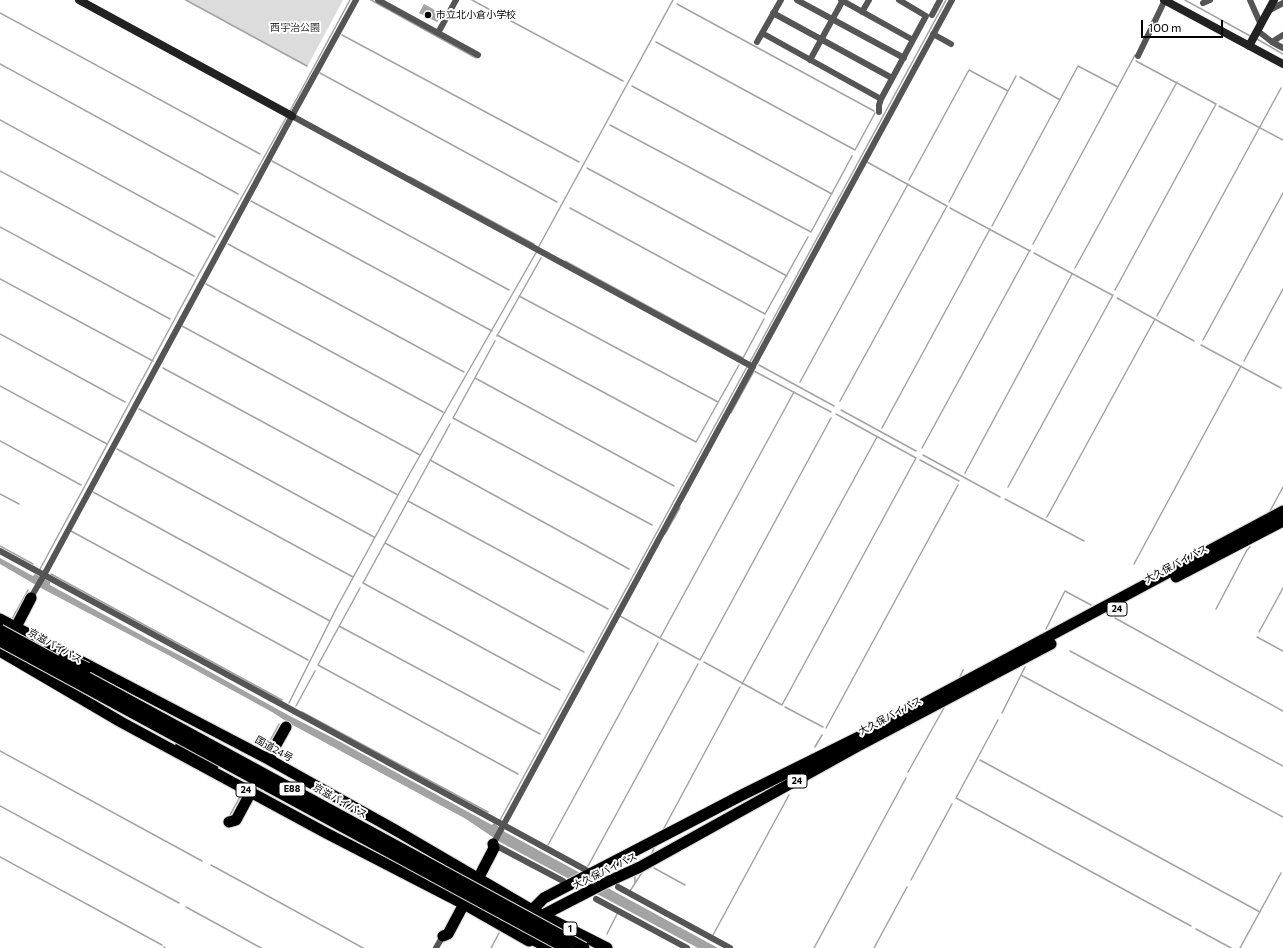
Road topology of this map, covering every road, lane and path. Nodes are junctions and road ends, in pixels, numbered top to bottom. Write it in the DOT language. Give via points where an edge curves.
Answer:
graph roads {
  1 [pos="79,0"];
  2 [pos="356,0"];
  3 [pos="378,0"];
  4 [pos="456,0"];
  5 [pos="780,0"];
  6 [pos="797,0"];
  7 [pos="842,0"];
  8 [pos="869,0"];
  9 [pos="899,0"];
  10 [pos="940,0"];
  11 [pos="952,0"];
  12 [pos="1164,0"];
  13 [pos="1210,0"];
  14 [pos="1250,0"];
  15 [pos="1274,0"];
  16 [pos="1203,3"];
  17 [pos="1283,3"];
  18 [pos="1268,11"];
  19 [pos="862,12"];
  20 [pos="773,13"];
  21 [pos="932,15"];
  22 [pos="833,19"];
  23 [pos="438,33"];
  24 [pos="762,33"];
  25 [pos="933,34"];
  26 [pos="1283,35"];
  27 [pos="1255,36"];
  28 [pos="822,40"];
  29 [pos="913,40"];
  30 [pos="758,42"];
  31 [pos="1272,42"];
  32 [pos="951,44"];
  33 [pos="1283,48"];
  34 [pos="478,55"];
  35 [pos="1138,56"];
  36 [pos="904,58"];
  37 [pos="810,60"];
  38 [pos="1283,64"];
  39 [pos="892,78"];
  40 [pos="881,99"];
  41 [pos="879,112"];
  42 [pos="289,114"];
  43 [pos="750,365"];
  44 [pos="1283,512"];
  45 [pos="1283,521"];
  46 [pos="0,551"];
  47 [pos="43,574"];
  48 [pos="1153,585"];
  49 [pos="31,598"];
  50 [pos="0,619"];
  51 [pos="16,623"];
  52 [pos="0,629"];
  53 [pos="0,641"];
  54 [pos="1,653"];
  55 [pos="78,683"];
  56 [pos="952,692"];
  57 [pos="285,726"];
  58 [pos="268,759"];
  59 [pos="250,792"];
  60 [pos="229,822"];
  61 [pos="503,827"];
  62 [pos="494,842"];
  63 [pos="421,846"];
  64 [pos="453,865"];
  65 [pos="591,873"];
  66 [pos="478,876"];
  67 [pos="570,884"];
  68 [pos="609,884"];
  69 [pos="446,894"];
  70 [pos="590,894"];
  71 [pos="544,898"];
  72 [pos="461,906"];
  73 [pos="532,910"];
  74 [pos="543,915"];
  75 [pos="524,923"];
  76 [pos="564,926"];
  77 [pos="506,928"];
  78 [pos="443,936"];
  79 [pos="436,948"];
  80 [pos="541,948"];
  81 [pos="549,948"];
  82 [pos="566,948"];
  83 [pos="584,948"];
  84 [pos="607,948"];
  85 [pos="687,948"];
  86 [pos="730,948"];
  1 -- 42 [label="street"];
  2 -- 42 [label="street" via="314,67"];
  3 -- 23 [label="street"];
  4 -- 23 [label="street"];
  5 -- 20 [label="street"];
  6 -- 22 [label="street"];
  7 -- 19 [label="street"];
  7 -- 22 [label="street"];
  8 -- 19 [label="street"];
  9 -- 29 [label="street" via="926,16"];
  10 -- 21 [label="street"];
  11 -- 25 [label="street"];
  12 -- 27 [label="street"];
  12 -- 35 [label="street"];
  13 -- 16 [label="street"];
  14 -- 27 [label="street"];
  15 -- 18 [label="street"];
  17 -- 18 [label="street"];
  18 -- 27 [label="street"];
  19 -- 29 [label="street"];
  20 -- 24 [label="street"];
  20 -- 28 [label="street"];
  22 -- 28 [label="street"];
  22 -- 36 [label="street"];
  23 -- 34 [label="street"];
  24 -- 30 [label="street"];
  24 -- 37 [label="street"];
  25 -- 32 [label="street"];
  25 -- 43 [label="street"];
  26 -- 31 [label="street"];
  27 -- 31 [label="street"];
  27 -- 38 [label="street"];
  28 -- 37 [label="street"];
  28 -- 39 [label="street"];
  29 -- 36 [label="street"];
  31 -- 33 [label="street"];
  36 -- 39 [label="street"];
  37 -- 40 [label="street"];
  39 -- 40 [label="street"];
  40 -- 41 [label="street"];
  42 -- 43 [label="street"];
  42 -- 47 [label="street"];
  43 -- 61 [label="street"];
  44 -- 48 [label="highway, 大久保バイパス / 24"];
  45 -- 48 [label="highway, 大久保バイパス / 24"];
  46 -- 47 [label="street"];
  47 -- 49 [label="street"];
  47 -- 61 [label="street"];
  48 -- 56 [label="highway, 大久保バイパス / 24"];
  49 -- 51 [label="highway"];
  50 -- 51 [label="highway, 国道24号"];
  51 -- 58 [label="highway, 国道24号"];
  52 -- 64 [label="highway, bridge" via="87,668 394,837"];
  52 -- 83 [label="highway, 京滋バイパス / E88, bridge"];
  53 -- 55 [label="highway, 京滋バイパス / E88, bridge"];
  54 -- 59 [label="highway, 24"];
  55 -- 69 [label="highway, bridge" via="231,775 410,871"];
  55 -- 82 [label="highway, 京滋バイパス / E88, bridge"];
  56 -- 65 [label="highway, 大久保バイパス / 24" via="742,795"];
  56 -- 68 [label="highway, 大久保バイパス / 24"];
  57 -- 58 [label="highway"];
  58 -- 63 [label="highway, 国道24号"];
  59 -- 60 [label="highway" via="236,820"];
  59 -- 69 [label="highway, 24"];
  61 -- 62 [label="street"];
  61 -- 65 [label="street"];
  62 -- 66 [label="highway" via="494,848"];
  62 -- 67 [label="street"];
  63 -- 64 [label="highway, 国道24号"];
  63 -- 66 [label="highway"];
  64 -- 66 [label="highway, 国道24号"];
  65 -- 67 [label="highway, 大久保バイパス / 24"];
  65 -- 68 [label="street"];
  66 -- 71 [label="highway" via="520,899 535,901"];
  66 -- 73 [label="highway, 国道24号"];
  67 -- 70 [label="street"];
  67 -- 71 [label="highway, 大久保バイパス / 24"];
  68 -- 70 [label="highway, 大久保バイパス / 24"];
  68 -- 86 [label="street"];
  69 -- 72 [label="highway, 24"];
  70 -- 74 [label="highway, 大久保バイパス / 24"];
  70 -- 76 [label="highway" via="563,912"];
  70 -- 85 [label="street"];
  71 -- 73 [label="highway, 大久保バイパス / 24"];
  72 -- 77 [label="highway, 24"];
  72 -- 78 [label="highway" via="448,934"];
  73 -- 74 [label="highway, 1"];
  73 -- 75 [label="highway, 大久保バイパス"];
  74 -- 75 [label="highway, 大久保バイパス / 24"];
  74 -- 76 [label="highway, 1"];
  75 -- 77 [label="highway, 大久保バイパス / 24"];
  75 -- 81 [label="highway" via="523,930 526,936"];
  76 -- 84 [label="highway, 1"];
  77 -- 80 [label="highway"];
  78 -- 79 [label="street"];
}
